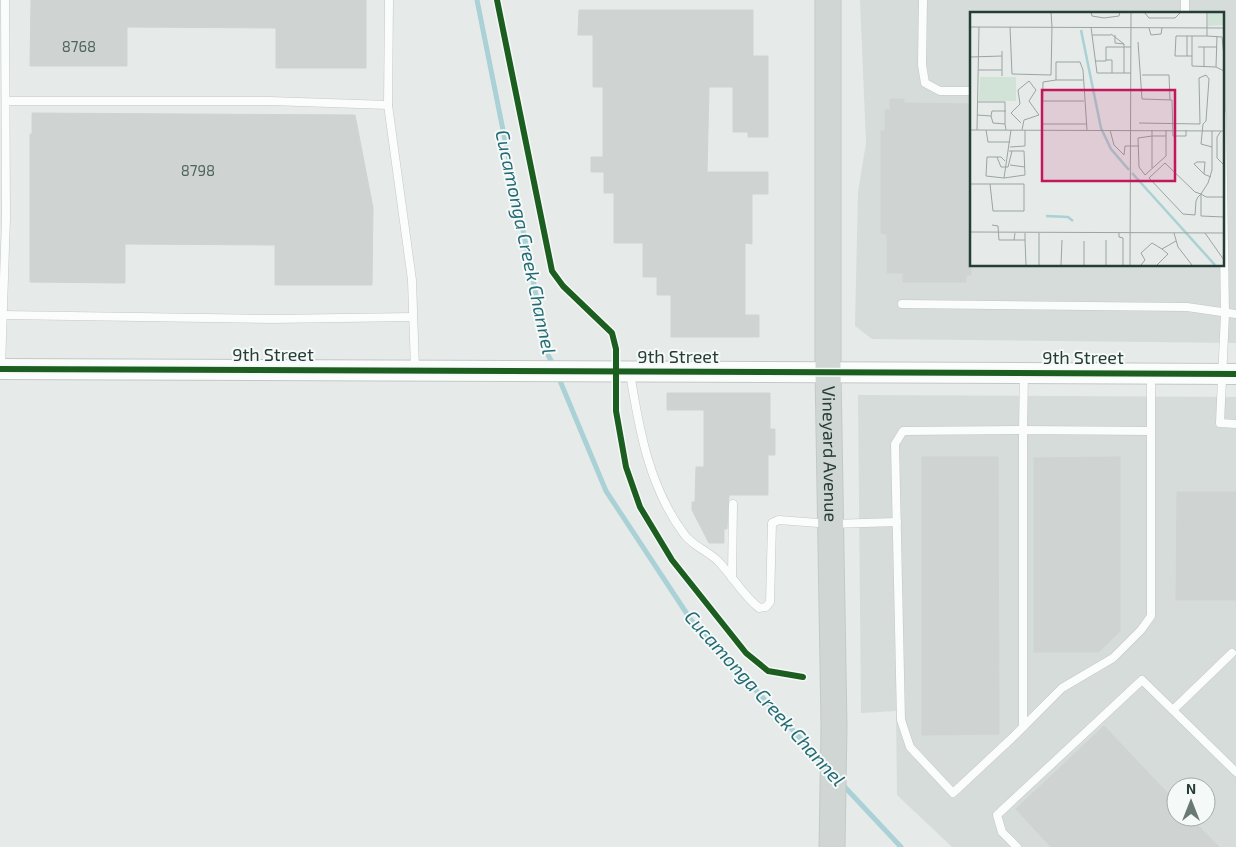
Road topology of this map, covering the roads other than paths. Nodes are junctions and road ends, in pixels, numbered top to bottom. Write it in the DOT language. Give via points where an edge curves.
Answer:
graph roads {
  1 [pos="5,0"];
  2 [pos="390,0"];
  3 [pos="828,0"];
  4 [pos="923,0"];
  5 [pos="970,91"];
  6 [pos="6,102"];
  7 [pos="388,105"];
  8 [pos="1224,247"];
  9 [pos="902,304"];
  10 [pos="3,314"];
  11 [pos="1225,314"];
  12 [pos="1236,314"];
  13 [pos="413,317"];
  14 [pos="1,369"];
  15 [pos="415,371"];
  16 [pos="828,371"];
  17 [pos="630,372"];
  18 [pos="1024,373"];
  19 [pos="1151,374"];
  20 [pos="1229,374"];
  21 [pos="1236,424"];
  22 [pos="1022,430"];
  23 [pos="1150,431"];
  24 [pos="733,504"];
  25 [pos="897,522"];
  26 [pos="831,524"];
  27 [pos="732,578"];
  28 [pos="1232,653"];
  29 [pos="1173,710"];
  30 [pos="1023,727"];
  31 [pos="1236,772"];
  32 [pos="832,847"];
  33 [pos="1017,847"];
  1 -- 6 [label="lane"];
  2 -- 7 [label="lane"];
  3 -- 16 [label="main road, Vineyard Avenue"];
  4 -- 5 [label="lane" via="922,65 925,83 940,91"];
  6 -- 7 [label="lane" via="270,101"];
  6 -- 10 [label="lane"];
  7 -- 13 [label="lane" via="412,280"];
  8 -- 11 [label="lane"];
  9 -- 11 [label="lane" via="1187,308"];
  10 -- 13 [label="lane" via="272,319"];
  10 -- 14 [label="lane"];
  11 -- 12 [label="lane"];
  11 -- 20 [label="lane"];
  13 -- 15 [label="lane"];
  14 -- 15 [label="street, 9th Street"];
  15 -- 17 [label="street, 9th Street"];
  16 -- 17 [label="street, 9th Street"];
  16 -- 18 [label="street, 9th Street"];
  16 -- 26 [label="main road, Vineyard Avenue"];
  17 -- 27 [label="lane" via="649,468 668,510 685,536 718,561"];
  18 -- 19 [label="street, 9th Street"];
  18 -- 22 [label="lane"];
  19 -- 20 [label="street, 9th Street"];
  19 -- 23 [label="lane"];
  20 -- 21 [label="lane" via="1220,423"];
  22 -- 23 [label="lane"];
  22 -- 25 [label="lane" via="903,431 895,444"];
  22 -- 30 [label="lane"];
  23 -- 30 [label="lane" via="1151,616 1113,658 1062,688"];
  24 -- 27 [label="lane"];
  25 -- 26 [label="lane"];
  25 -- 30 [label="lane" via="901,720 910,747 953,793"];
  26 -- 27 [label="lane" via="780,520 772,523 770,602 766,607 759,608"];
  26 -- 32 [label="main road, Vineyard Avenue"];
  28 -- 29 [label="lane"];
  29 -- 31 [label="lane"];
  29 -- 33 [label="lane" via="1142,680 998,815 1002,832"];
}
